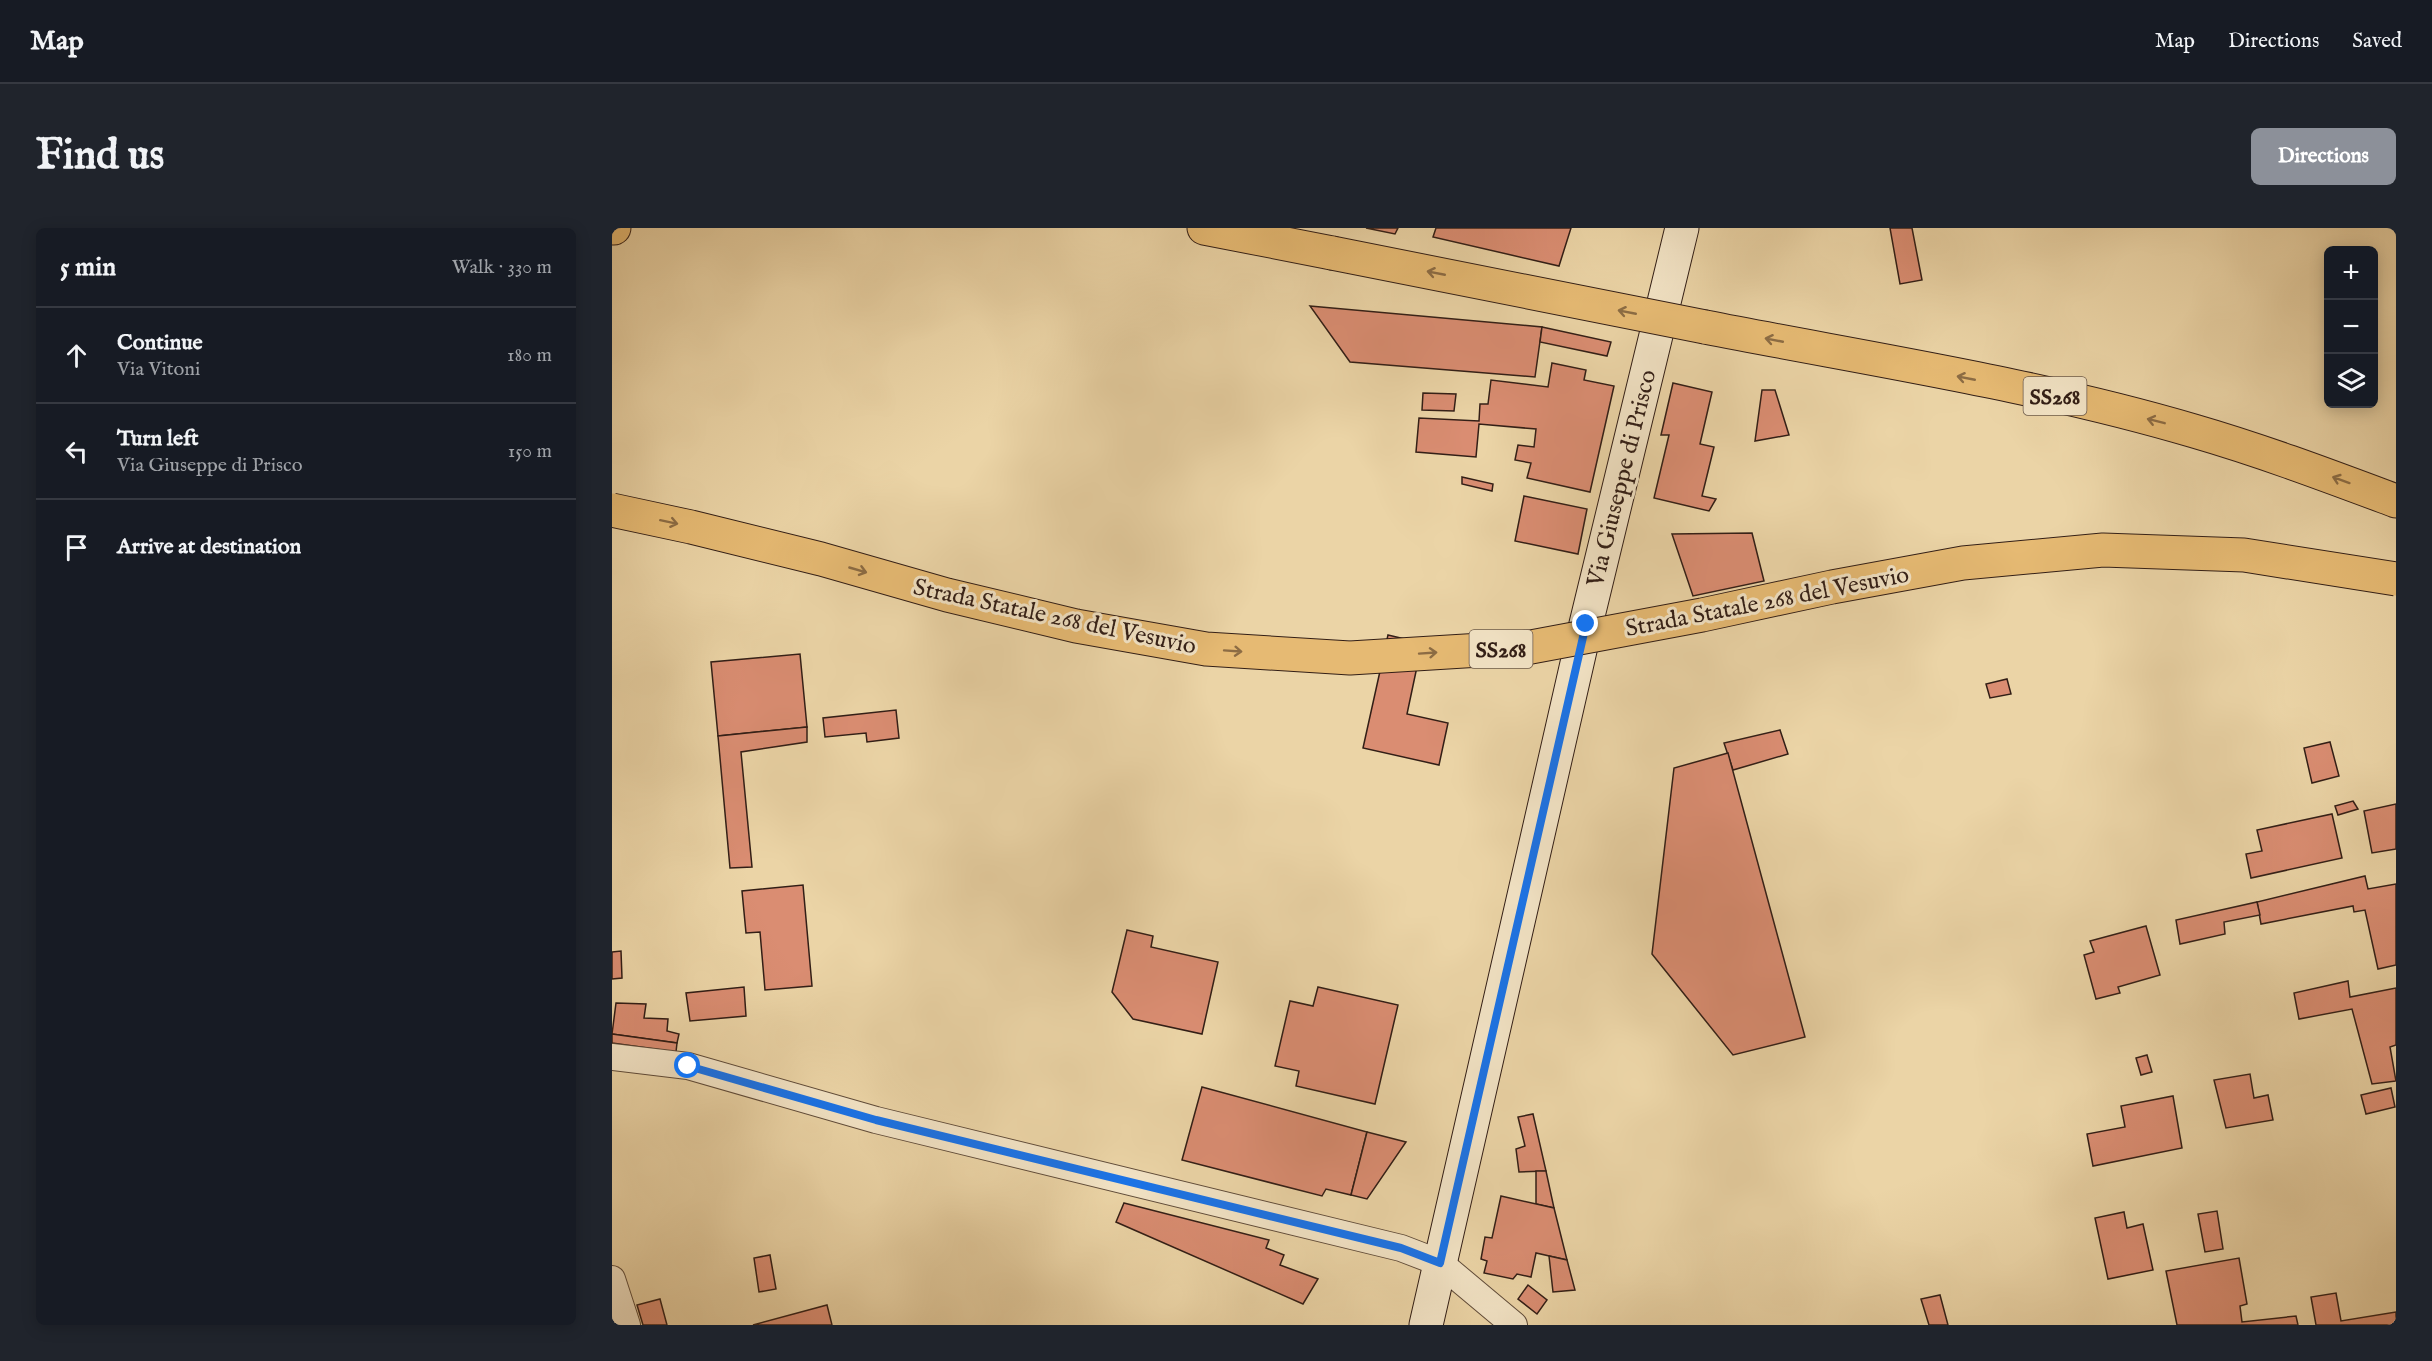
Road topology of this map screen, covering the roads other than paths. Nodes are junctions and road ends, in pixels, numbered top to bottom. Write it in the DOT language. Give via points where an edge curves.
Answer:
graph roads {
  1 [pos="1204,228"];
  2 [pos="1682,228"];
  3 [pos="2396,501"];
  4 [pos="612,510"];
  5 [pos="2396,579"];
  6 [pos="612,1057"];
  7 [pos="1440,1263"];
  8 [pos="612,1279"];
  9 [pos="627,1325"];
  10 [pos="1426,1325"];
  11 [pos="1514,1325"];
  3 -- 1 [label="highway, SS268, one-way, bridge" via="2270,454 2098,406"];
  2 -- 7 [label="main road, Via Giuseppe di Prisco" via="1586,624"];
  4 -- 5 [label="highway, Strada Statale 268 del Vesuvio / SS268, one-way, bridge" via="821,559 1076,626 1206,649 1350,658 1531,647 1963,563 2103,550 2244,555"];
  6 -- 7 [label="street" via="688,1066 876,1120 1401,1248"];
  7 -- 10 [label="main road, Via Giuseppe di Prisco"];
  7 -- 11 [label="street"];
  8 -- 9 [label="street"];
}
